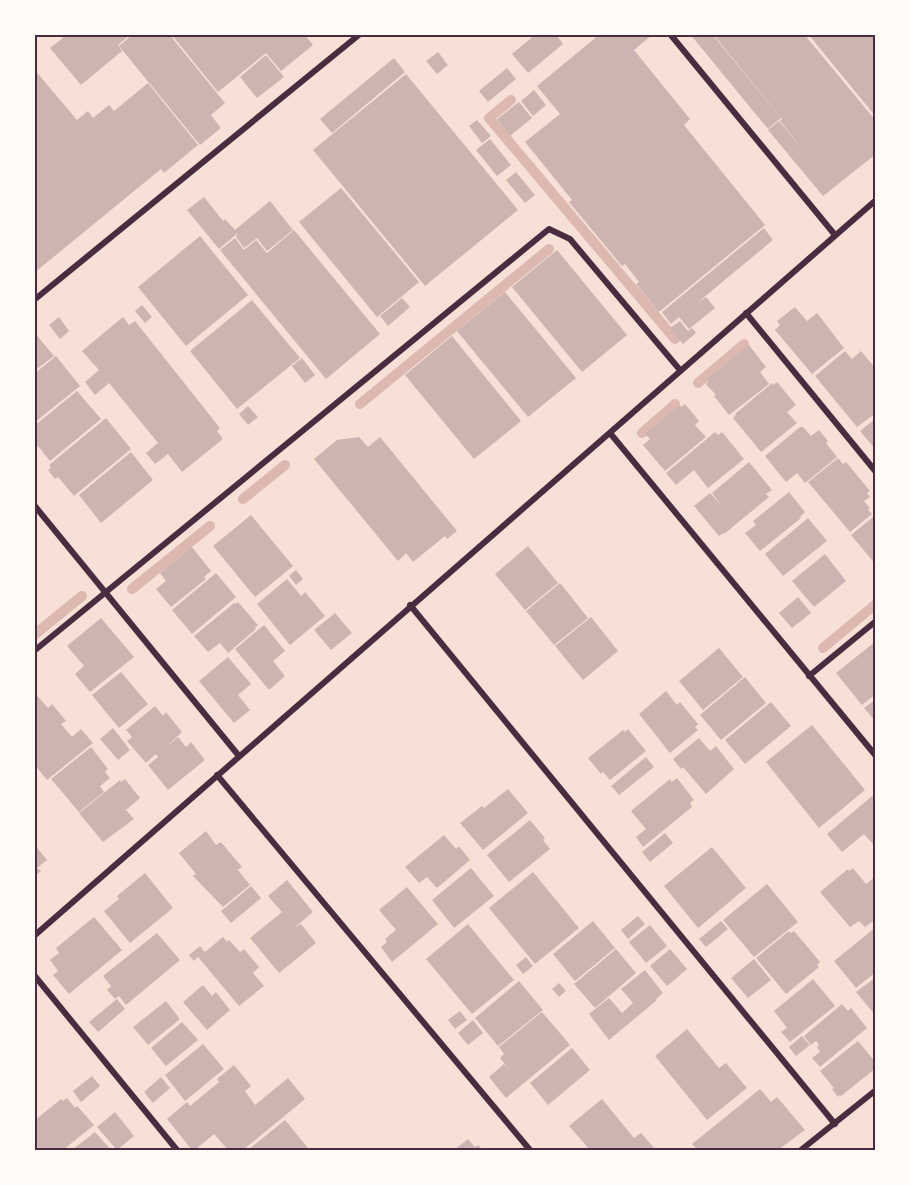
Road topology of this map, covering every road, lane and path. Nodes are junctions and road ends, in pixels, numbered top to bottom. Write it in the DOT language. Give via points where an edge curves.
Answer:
graph roads {
  1 [pos="360,34"];
  2 [pos="670,34"];
  3 [pos="876,200"];
  4 [pos="835,235"];
  5 [pos="34,300"];
  6 [pos="746,313"];
  7 [pos="680,370"];
  8 [pos="610,433"];
  9 [pos="876,472"];
  10 [pos="34,505"];
  11 [pos="106,592"];
  12 [pos="410,605"];
  13 [pos="876,621"];
  14 [pos="34,651"];
  15 [pos="809,676"];
  16 [pos="239,756"];
  17 [pos="876,756"];
  18 [pos="217,775"];
  19 [pos="34,936"];
  20 [pos="34,975"];
  21 [pos="875,1093"];
  22 [pos="835,1124"];
  23 [pos="177,1150"];
  24 [pos="530,1150"];
  25 [pos="801,1150"];
  1 -- 5 [label="street"];
  2 -- 4 [label="street"];
  3 -- 4 [label="street"];
  4 -- 6 [label="street"];
  6 -- 7 [label="street"];
  6 -- 9 [label="street"];
  7 -- 8 [label="street"];
  7 -- 11 [label="street" via="570,239 549,229"];
  8 -- 12 [label="street"];
  8 -- 15 [label="street"];
  10 -- 11 [label="street"];
  11 -- 14 [label="street"];
  11 -- 16 [label="street"];
  12 -- 16 [label="street"];
  12 -- 22 [label="street"];
  13 -- 15 [label="street"];
  15 -- 17 [label="street"];
  16 -- 18 [label="street"];
  18 -- 19 [label="street"];
  18 -- 24 [label="street"];
  20 -- 23 [label="street"];
  21 -- 22 [label="street"];
  22 -- 25 [label="street"];
}
